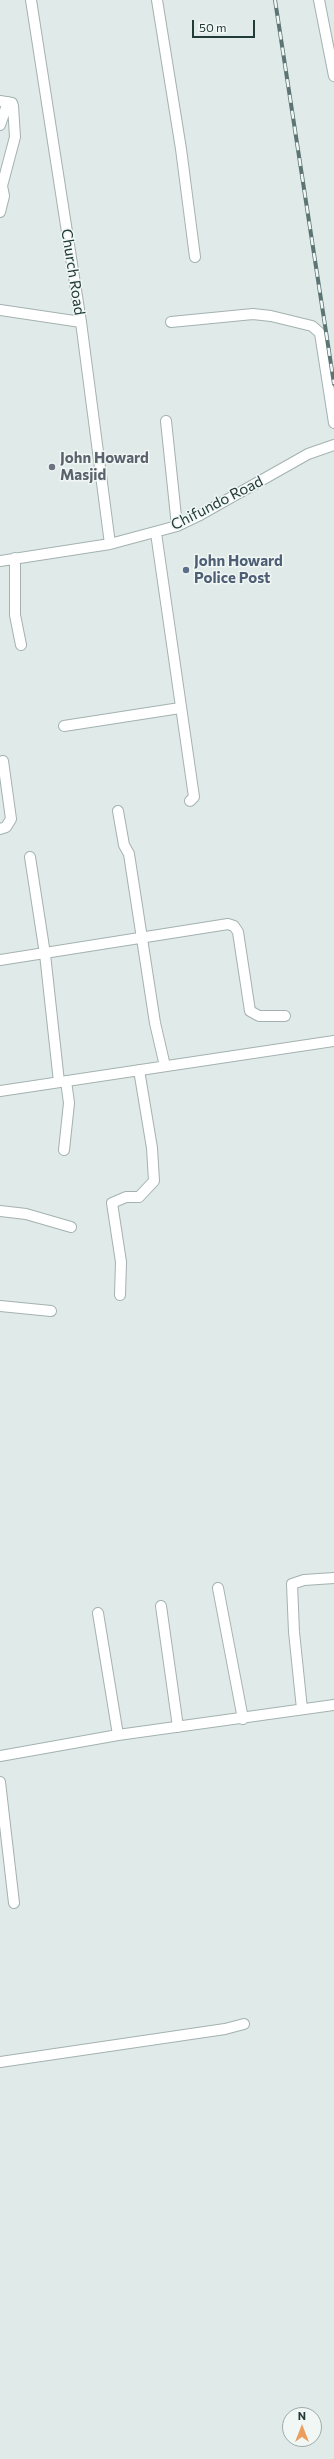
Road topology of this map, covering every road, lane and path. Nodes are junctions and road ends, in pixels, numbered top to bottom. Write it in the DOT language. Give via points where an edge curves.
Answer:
graph roads {
  1 [pos="31,0"];
  2 [pos="158,0"];
  3 [pos="319,0"];
  4 [pos="334,76"];
  5 [pos="4,101"];
  6 [pos="0,124"];
  7 [pos="1,185"];
  8 [pos="0,212"];
  9 [pos="195,257"];
  10 [pos="0,310"];
  11 [pos="81,322"];
  12 [pos="170,322"];
  13 [pos="166,421"];
  14 [pos="334,423"];
  15 [pos="334,445"];
  16 [pos="177,526"];
  17 [pos="156,533"];
  18 [pos="110,544"];
  19 [pos="15,558"];
  20 [pos="0,561"];
  21 [pos="20,644"];
  22 [pos="180,708"];
  23 [pos="64,726"];
  24 [pos="3,761"];
  25 [pos="190,801"];
  26 [pos="118,810"];
  27 [pos="0,828"];
  28 [pos="30,858"];
  29 [pos="142,936"];
  30 [pos="45,954"];
  31 [pos="0,960"];
  32 [pos="285,1016"];
  33 [pos="334,1041"];
  34 [pos="165,1066"];
  35 [pos="139,1070"];
  36 [pos="63,1082"];
  37 [pos="0,1091"];
  38 [pos="64,1150"];
  39 [pos="0,1211"];
  40 [pos="71,1227"];
  41 [pos="120,1295"];
  42 [pos="0,1306"];
  43 [pos="51,1310"];
  44 [pos="334,1578"];
  45 [pos="218,1588"];
  46 [pos="161,1606"];
  47 [pos="98,1613"];
  48 [pos="334,1705"];
  49 [pos="302,1709"];
  50 [pos="244,1718"];
  51 [pos="178,1728"];
  52 [pos="118,1735"];
  53 [pos="0,1756"];
  54 [pos="0,1782"];
  55 [pos="14,1903"];
  56 [pos="244,2024"];
  57 [pos="0,2062"];
  1 -- 11 [label="street, Church Road"];
  2 -- 9 [label="street"];
  3 -- 4 [label="street"];
  5 -- 6 [label="street"];
  5 -- 7 [label="street" via="13,106 15,136"];
  7 -- 8 [label="street" via="4,196"];
  10 -- 11 [label="street"];
  11 -- 18 [label="street, Church Road"];
  12 -- 14 [label="street" via="253,314 312,326 320,333"];
  13 -- 16 [label="street"];
  15 -- 16 [label="street, Chifundo Road" via="308,454"];
  16 -- 17 [label="street, Chifundo Road"];
  17 -- 18 [label="street, Chifundo Road"];
  17 -- 22 [label="street"];
  18 -- 19 [label="street, Chifundo Road"];
  19 -- 20 [label="street, Chifundo Road"];
  19 -- 21 [label="street" via="15,615"];
  22 -- 23 [label="street"];
  22 -- 25 [label="street" via="194,797"];
  24 -- 27 [label="street" via="11,819 6,828"];
  26 -- 29 [label="street"];
  28 -- 30 [label="street"];
  29 -- 30 [label="street"];
  29 -- 32 [label="street" via="228,924 234,926 238,932 250,1011 259,1016"];
  29 -- 34 [label="street"];
  30 -- 31 [label="street"];
  30 -- 36 [label="street"];
  33 -- 34 [label="street"];
  34 -- 35 [label="street"];
  35 -- 36 [label="street"];
  35 -- 41 [label="street" via="151,1141 154,1181 139,1197 126,1197 112,1203 122,1262"];
  36 -- 37 [label="street"];
  36 -- 38 [label="street" via="68,1115"];
  39 -- 40 [label="street" via="26,1214"];
  42 -- 43 [label="street"];
  44 -- 49 [label="street" via="304,1580 292,1584"];
  45 -- 50 [label="street"];
  46 -- 51 [label="street"];
  47 -- 52 [label="street"];
  48 -- 49 [label="street"];
  49 -- 50 [label="street"];
  50 -- 51 [label="street"];
  51 -- 52 [label="street"];
  52 -- 53 [label="street"];
  54 -- 55 [label="street"];
  56 -- 57 [label="street" via="225,2029"];
}
